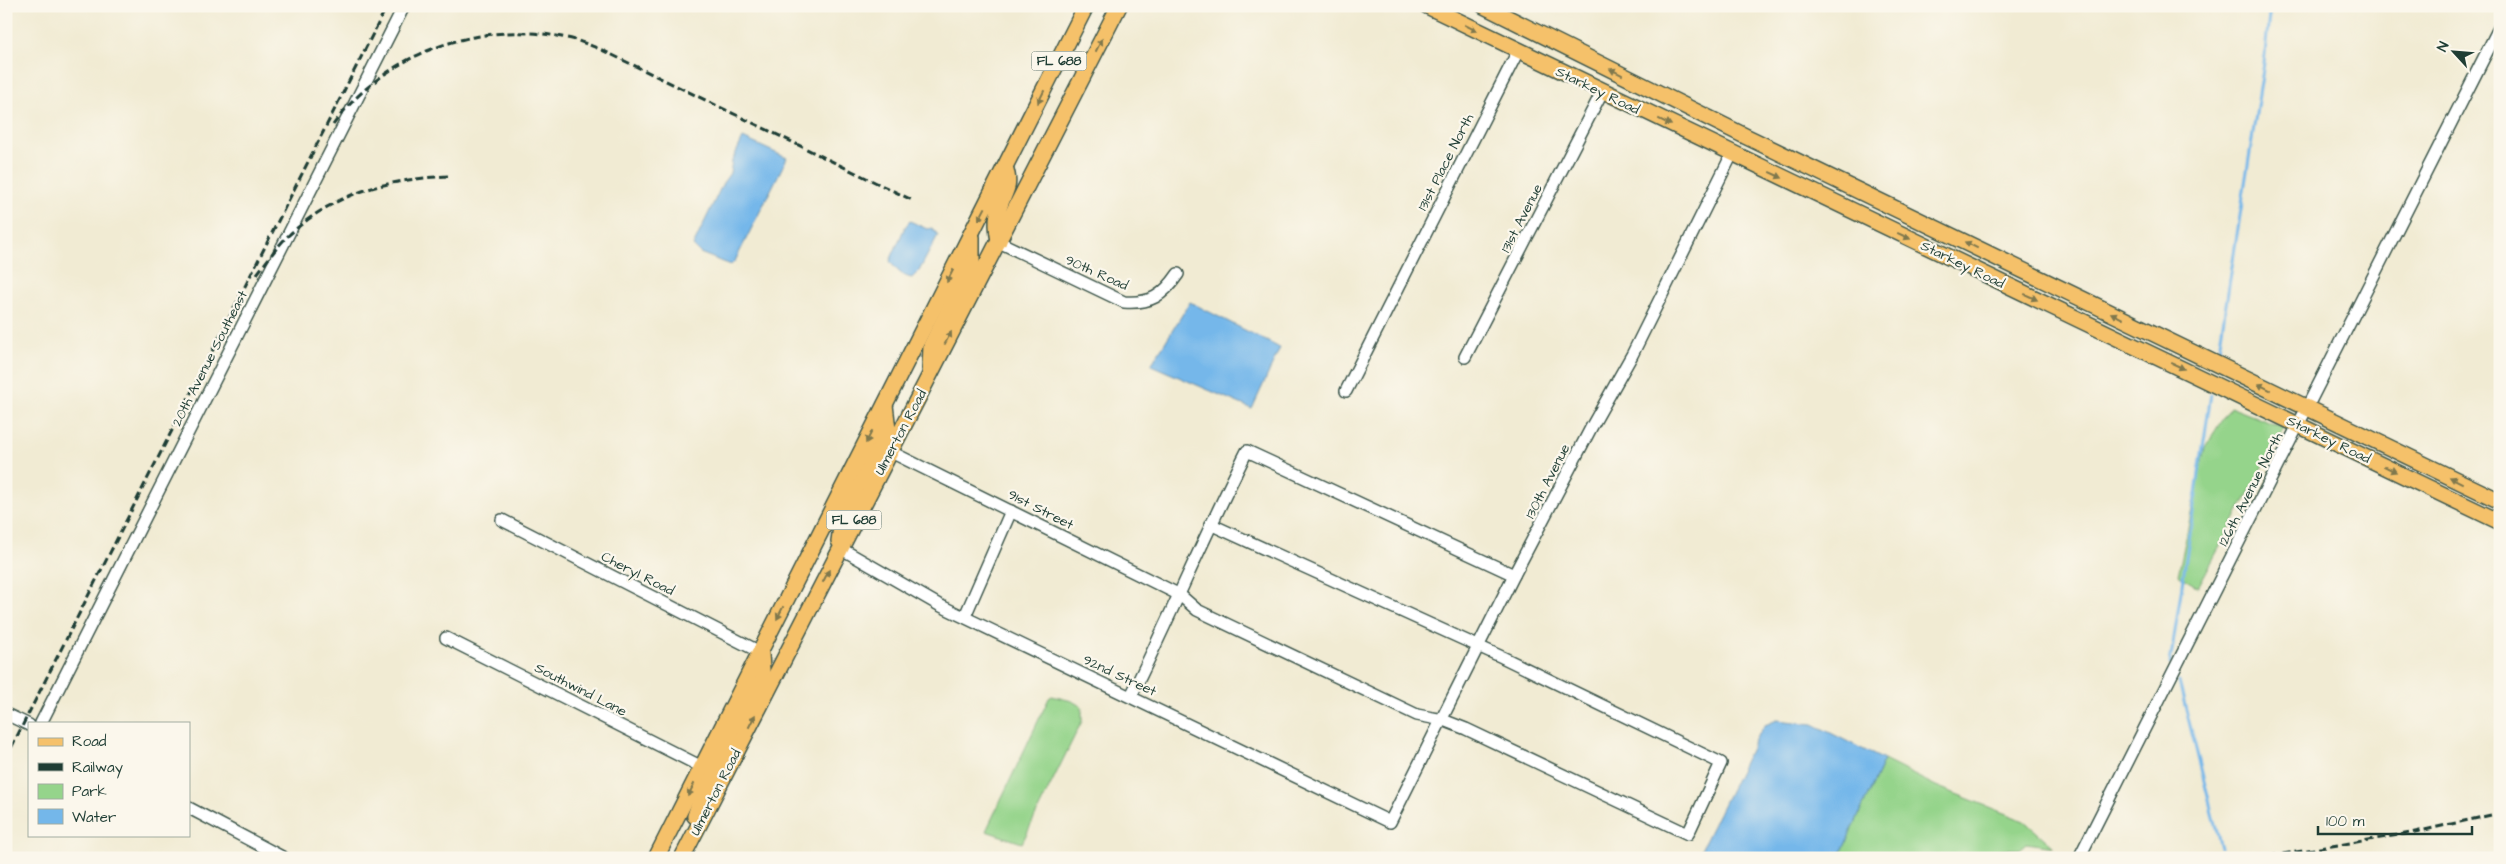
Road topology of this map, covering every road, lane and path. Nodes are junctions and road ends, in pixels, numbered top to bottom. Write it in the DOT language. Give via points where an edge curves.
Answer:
graph roads {
  1 [pos="404,6"];
  2 [pos="1086,6"];
  3 [pos="1119,6"];
  4 [pos="1456,6"];
  5 [pos="1484,6"];
  6 [pos="1432,8"];
  7 [pos="2499,30"];
  8 [pos="1518,51"];
  9 [pos="1602,92"];
  10 [pos="1722,125"];
  11 [pos="1732,154"];
  12 [pos="1006,168"];
  13 [pos="1822,173"];
  14 [pos="972,233"];
  15 [pos="999,242"];
  16 [pos="1178,274"];
  17 [pos="1465,357"];
  18 [pos="930,374"];
  19 [pos="1346,391"];
  20 [pos="885,405"];
  21 [pos="2307,408"];
  22 [pos="2299,424"];
  23 [pos="889,451"];
  24 [pos="2500,502"];
  25 [pos="1011,511"];
  26 [pos="502,520"];
  27 [pos="2500,522"];
  28 [pos="1210,524"];
  29 [pos="840,548"];
  30 [pos="1514,575"];
  31 [pos="1180,596"];
  32 [pos="965,616"];
  33 [pos="446,638"];
  34 [pos="1479,648"];
  35 [pos="760,652"];
  36 [pos="1131,696"];
  37 [pos="6,714"];
  38 [pos="1443,720"];
  39 [pos="42,722"];
  40 [pos="28,725"];
  41 [pos="702,767"];
  42 [pos="190,809"];
  43 [pos="700,821"];
  44 [pos="1390,822"];
  45 [pos="284,858"];
  46 [pos="656,858"];
  47 [pos="682,858"];
  48 [pos="2079,858"];
  1 -- 39 [label="street, 20th Avenue Southeast"];
  2 -- 12 [label="main road, Ulmerton Road / FL 688, one-way"];
  15 -- 3 [label="main road, Ulmerton Road / FL 688, one-way"];
  4 -- 6 [label="main road"];
  10 -- 5 [label="main road, Starkey Road, one-way"];
  6 -- 8 [label="main road, Starkey Road, one-way"];
  7 -- 21 [label="street, 126th Avenue North"];
  8 -- 9 [label="main road, Starkey Road"];
  8 -- 19 [label="street, 131st Place North"];
  9 -- 11 [label="main road, Starkey Road, one-way"];
  9 -- 17 [label="street, 131st Avenue"];
  10 -- 11 [label="main road"];
  10 -- 13 [label="main road, Starkey Road"];
  11 -- 13 [label="main road" via="1762,150 1812,175"];
  11 -- 22 [label="main road, Starkey Road, one-way"];
  11 -- 30 [label="street, 130th Avenue" via="1632,355"];
  12 -- 14 [label="main road, Ulmerton Road / FL 688, one-way"];
  12 -- 15 [label="main road" via="1009,182 998,211"];
  21 -- 13 [label="main road, Starkey Road, one-way"];
  14 -- 18 [label="main road" via="972,262 930,346"];
  14 -- 20 [label="main road, Ulmerton Road / FL 688, one-way"];
  15 -- 16 [label="street, 90th Road" via="1124,302 1146,302 1158,297"];
  18 -- 15 [label="main road, Ulmerton Road / FL 688, one-way"];
  18 -- 23 [label="main road, Ulmerton Road / FL 688"];
  20 -- 29 [label="main road" via="888,430 842,520"];
  20 -- 35 [label="main road, Ulmerton Road / FL 688, one-way"];
  21 -- 22 [label="street, 126th Avenue North"];
  24 -- 21 [label="main road, Starkey Road, one-way"];
  22 -- 27 [label="main road, Starkey Road, one-way"];
  22 -- 48 [label="street, 126th Avenue North"];
  23 -- 25 [label="street, 91st Street"];
  23 -- 29 [label="main road, Ulmerton Road / FL 688"];
  25 -- 31 [label="street, 91st Street"];
  25 -- 32 [label="street"];
  26 -- 35 [label="street, Cheryl Road"];
  28 -- 30 [label="street" via="1248,451"];
  28 -- 31 [label="street"];
  28 -- 34 [label="street"];
  29 -- 32 [label="street, 92nd Street" via="939,605"];
  43 -- 29 [label="main road, Ulmerton Road / FL 688, one-way"];
  30 -- 34 [label="street, 130th Avenue"];
  31 -- 36 [label="street"];
  31 -- 38 [label="street, 91st Street" via="1197,610 1417,715"];
  32 -- 36 [label="street, 92nd Street"];
  33 -- 41 [label="street, Southwind Lane"];
  34 -- 38 [label="street, 130th Avenue"];
  34 -- 38 [label="street, 91st Street" via="1721,763 1688,834"];
  35 -- 41 [label="main road, Ulmerton Road / FL 688"];
  35 -- 43 [label="main road" via="760,680 700,798 695,816"];
  36 -- 44 [label="street, 92nd Street"];
  37 -- 40 [label="street"];
  38 -- 44 [label="street, 130th Avenue"];
  41 -- 46 [label="main road, Ulmerton Road / FL 688, one-way"];
  42 -- 45 [label="street"];
  43 -- 47 [label="main road, Ulmerton Road / FL 688"];
}
